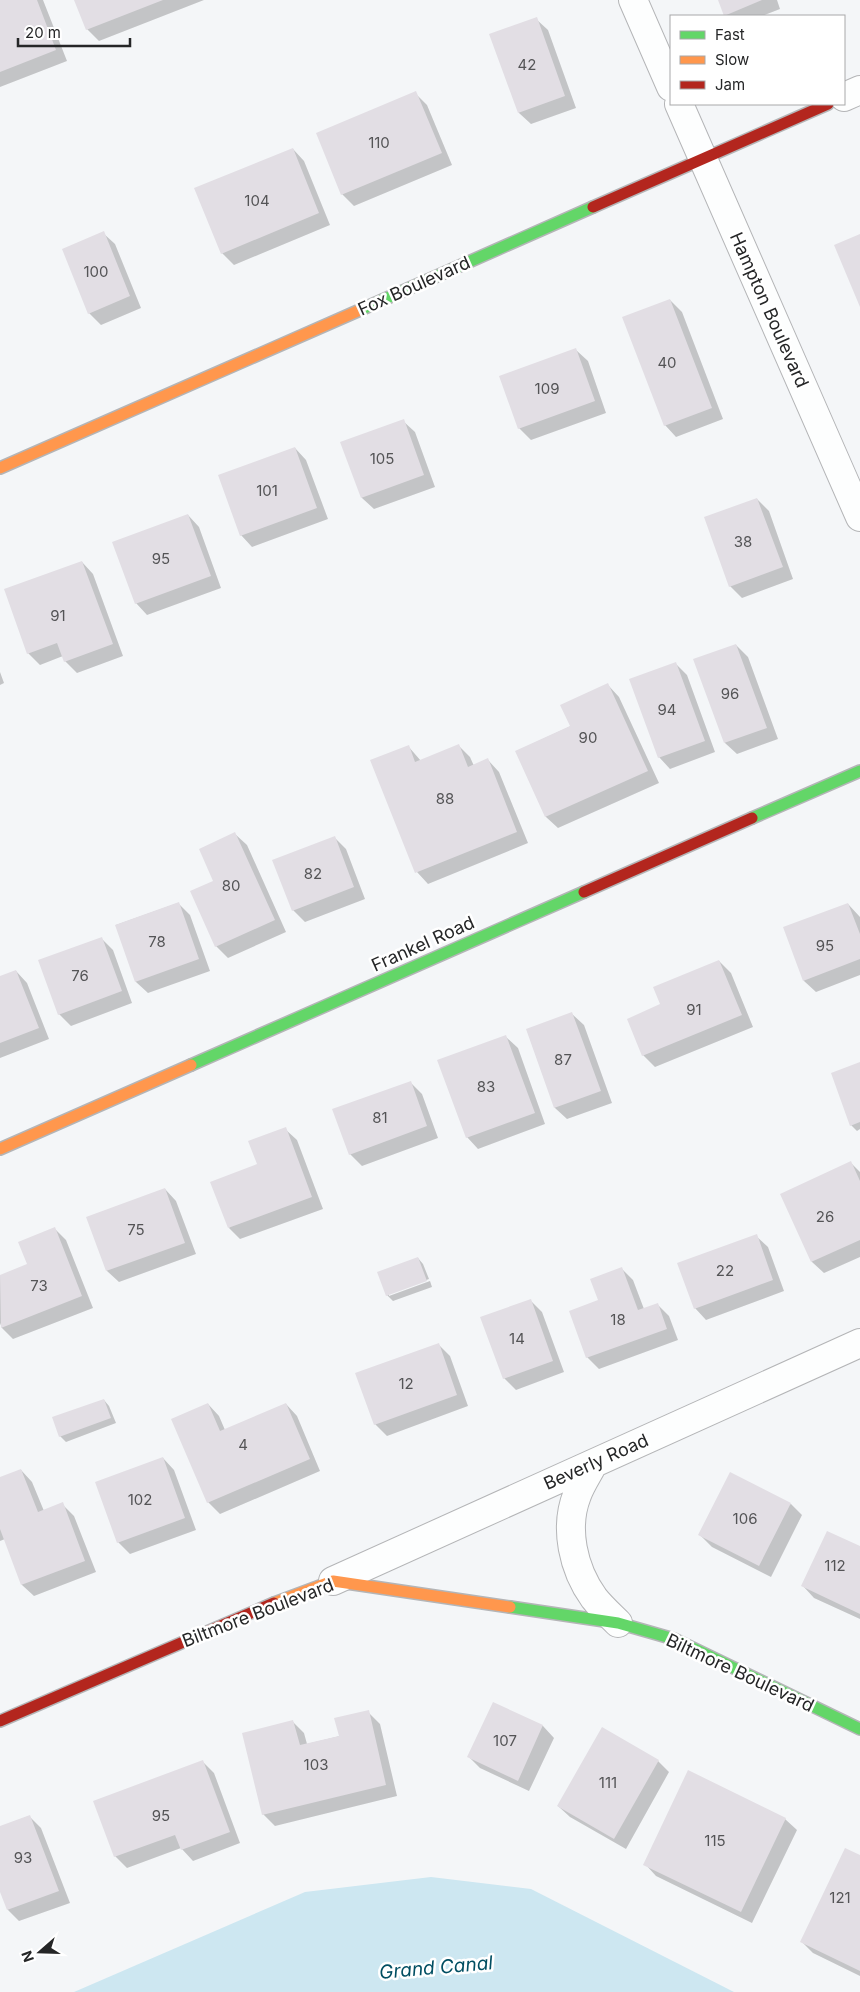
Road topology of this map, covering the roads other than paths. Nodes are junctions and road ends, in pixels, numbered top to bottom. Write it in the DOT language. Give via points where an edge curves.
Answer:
graph roads {
  1 [pos="633,0"];
  2 [pos="670,85"];
  3 [pos="860,90"];
  4 [pos="845,97"];
  5 [pos="679,105"];
  6 [pos="826,105"];
  7 [pos="703,159"];
  8 [pos="0,468"];
  9 [pos="860,517"];
  10 [pos="860,771"];
  11 [pos="0,1149"];
  12 [pos="860,1344"];
  13 [pos="593,1464"];
  14 [pos="333,1581"];
  15 [pos="618,1623"];
  16 [pos="0,1721"];
  17 [pos="860,1729"];
  1 -- 2 [label="street"];
  3 -- 4 [label="street"];
  5 -- 7 [label="street, Hampton Boulevard"];
  6 -- 7 [label="street, Fox Boulevard"];
  7 -- 8 [label="street, Fox Boulevard"];
  7 -- 9 [label="street, Hampton Boulevard"];
  10 -- 11 [label="street, Frankel Road"];
  12 -- 13 [label="street, Beverly Road"];
  13 -- 14 [label="street, Beverly Road"];
  13 -- 15 [label="street" via="577,1495 572,1515 574,1555 594,1598"];
  14 -- 15 [label="street, Biltmore Boulevard"];
  14 -- 16 [label="street, Biltmore Boulevard" via="253,1611"];
  15 -- 17 [label="street, Biltmore Boulevard" via="674,1639"];
}
